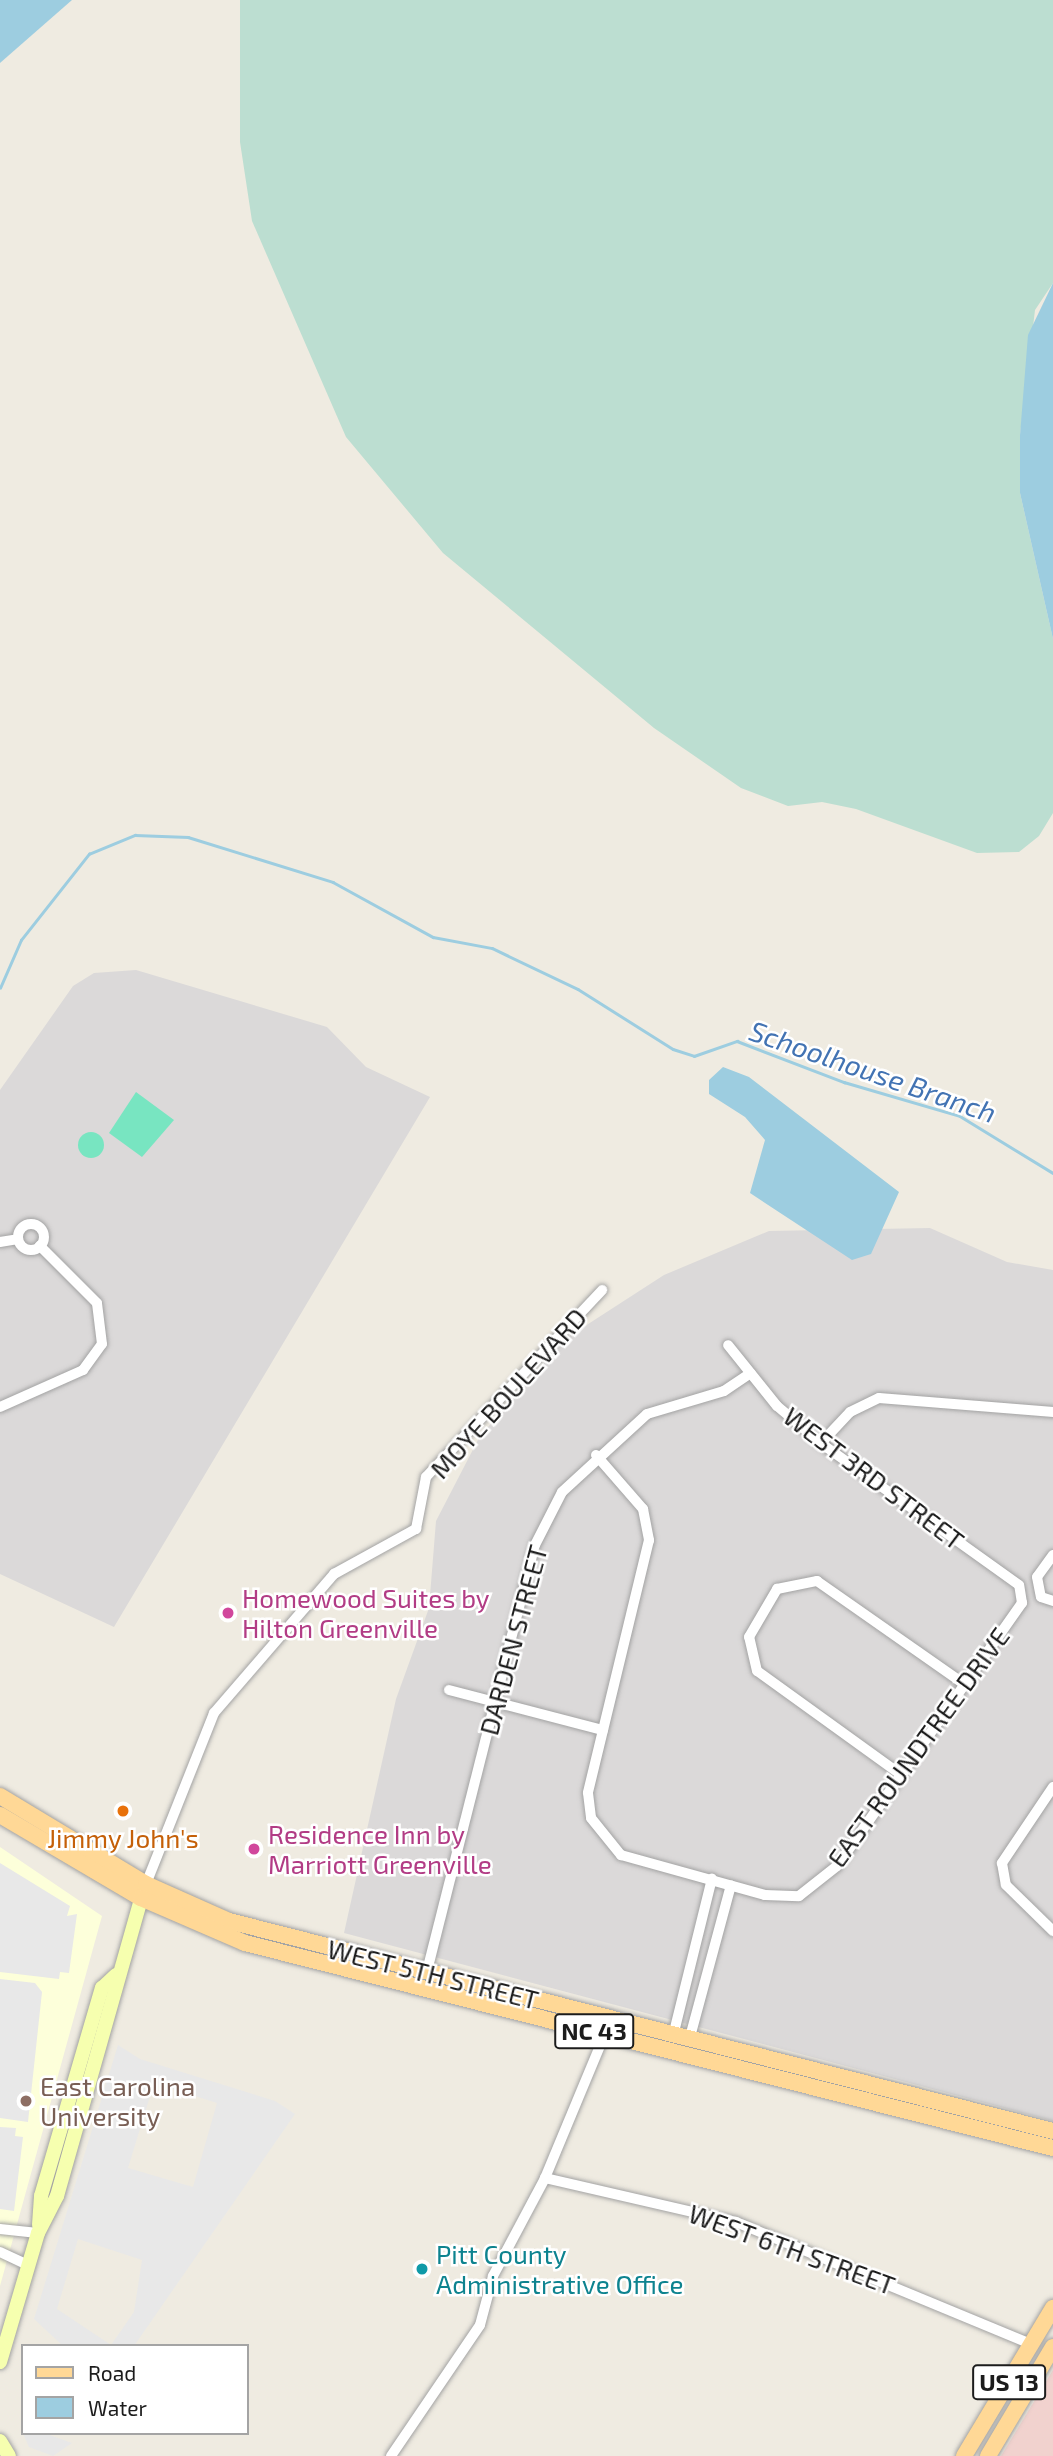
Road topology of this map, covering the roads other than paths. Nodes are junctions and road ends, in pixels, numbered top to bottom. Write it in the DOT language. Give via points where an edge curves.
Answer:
graph roads {
  1 [pos="18,1239"];
  2 [pos="0,1242"];
  3 [pos="40,1246"];
  4 [pos="601,1290"];
  5 [pos="728,1345"];
  6 [pos="751,1373"];
  7 [pos="0,1407"];
  8 [pos="1053,1412"];
  9 [pos="821,1443"];
  10 [pos="596,1455"];
  11 [pos="1053,1555"];
  12 [pos="1053,1601"];
  13 [pos="1022,1603"];
  14 [pos="964,1684"];
  15 [pos="449,1690"];
  16 [pos="496,1703"];
  17 [pos="603,1730"];
  18 [pos="900,1774"];
  19 [pos="1053,1787"];
  20 [pos="0,1796"];
  21 [pos="0,1815"];
  22 [pos="712,1880"];
  23 [pos="731,1885"];
  24 [pos="143,1891"];
  25 [pos="1053,1931"];
  26 [pos="427,1971"];
  27 [pos="439,1991"];
  28 [pos="573,2009"];
  29 [pos="552,2021"];
  30 [pos="674,2032"];
  31 [pos="605,2034"];
  32 [pos="690,2037"];
  33 [pos="1053,2131"];
  34 [pos="1053,2148"];
  35 [pos="545,2178"];
  36 [pos="0,2229"];
  37 [pos="38,2233"];
  38 [pos="0,2252"];
  39 [pos="28,2265"];
  40 [pos="1053,2308"];
  41 [pos="1031,2344"];
  42 [pos="1053,2347"];
  43 [pos="0,2362"];
  44 [pos="0,2441"];
  45 [pos="9,2456"];
  46 [pos="391,2456"];
  47 [pos="964,2456"];
  48 [pos="988,2456"];
  1 -- 2 [label="street"];
  1 -- 3 [label="street" via="29,1250"];
  1 -- 3 [label="street" via="22,1228 33,1225 42,1232"];
  3 -- 7 [label="street" via="97,1303 102,1344 83,1370"];
  4 -- 24 [label="street, MOYE BOULEVARD" via="426,1477 416,1529 334,1574 214,1713"];
  5 -- 6 [label="street, WEST 3RD STREET"];
  6 -- 9 [label="street, WEST 3RD STREET"];
  6 -- 10 [label="street, DARDEN STREET" via="724,1391 648,1414"];
  8 -- 9 [label="street" via="878,1398 850,1412"];
  9 -- 13 [label="street, WEST 3RD STREET" via="1019,1583"];
  10 -- 16 [label="street, DARDEN STREET" via="562,1492 535,1545"];
  10 -- 17 [label="street, EAST ROUNDTREE DRIVE" via="643,1509 649,1540"];
  11 -- 12 [label="street" via="1037,1577 1041,1597"];
  13 -- 14 [label="street, EAST ROUNDTREE DRIVE"];
  14 -- 18 [label="street, EAST ROUNDTREE DRIVE"];
  14 -- 18 [label="street" via="817,1581 777,1589 749,1637 757,1671"];
  15 -- 16 [label="street"];
  16 -- 17 [label="street"];
  16 -- 26 [label="street, DARDEN STREET"];
  17 -- 22 [label="street, EAST ROUNDTREE DRIVE" via="588,1793 591,1818 603,1839 621,1855"];
  18 -- 23 [label="street, EAST ROUNDTREE DRIVE" via="837,1866 799,1896"];
  19 -- 25 [label="street" via="1002,1863 1006,1885"];
  20 -- 24 [label="main road, WEST 5TH STREET / NC 43"];
  21 -- 24 [label="main road, WEST 5TH STREET / NC 43"];
  22 -- 23 [label="street, EAST ROUNDTREE DRIVE"];
  22 -- 30 [label="street"];
  23 -- 32 [label="street"];
  24 -- 26 [label="main road, WEST 5TH STREET / NC 43" via="229,1921"];
  24 -- 27 [label="main road, WEST 5TH STREET / NC 43" via="245,1943"];
  24 -- 37 [label="street, MOYE BOULEVARD" via="116,1975 102,1988 41,2196"];
  26 -- 28 [label="main road, WEST 5TH STREET / NC 43"];
  27 -- 28 [label="main road" via="458,1989"];
  27 -- 29 [label="main road, WEST 5TH STREET / NC 43"];
  28 -- 30 [label="main road, WEST 5TH STREET / NC 43"];
  29 -- 31 [label="main road, WEST 5TH STREET / NC 43"];
  29 -- 32 [label="main road" via="583,2022 681,2045"];
  30 -- 32 [label="main road, WEST 5TH STREET / NC 43"];
  31 -- 34 [label="main road, WEST 5TH STREET / NC 43"];
  31 -- 35 [label="street"];
  32 -- 33 [label="main road, WEST 5TH STREET / NC 43"];
  35 -- 41 [label="street, WEST 6TH STREET" via="736,2222"];
  35 -- 46 [label="street" via="493,2276 480,2325"];
  36 -- 37 [label="street"];
  37 -- 39 [label="street, MOYE BOULEVARD"];
  38 -- 39 [label="street"];
  39 -- 43 [label="street, MOYE BOULEVARD"];
  40 -- 41 [label="main road, US 13"];
  41 -- 47 [label="main road, US 13"];
  42 -- 48 [label="main road, US 13"];
  44 -- 45 [label="street"];
}
